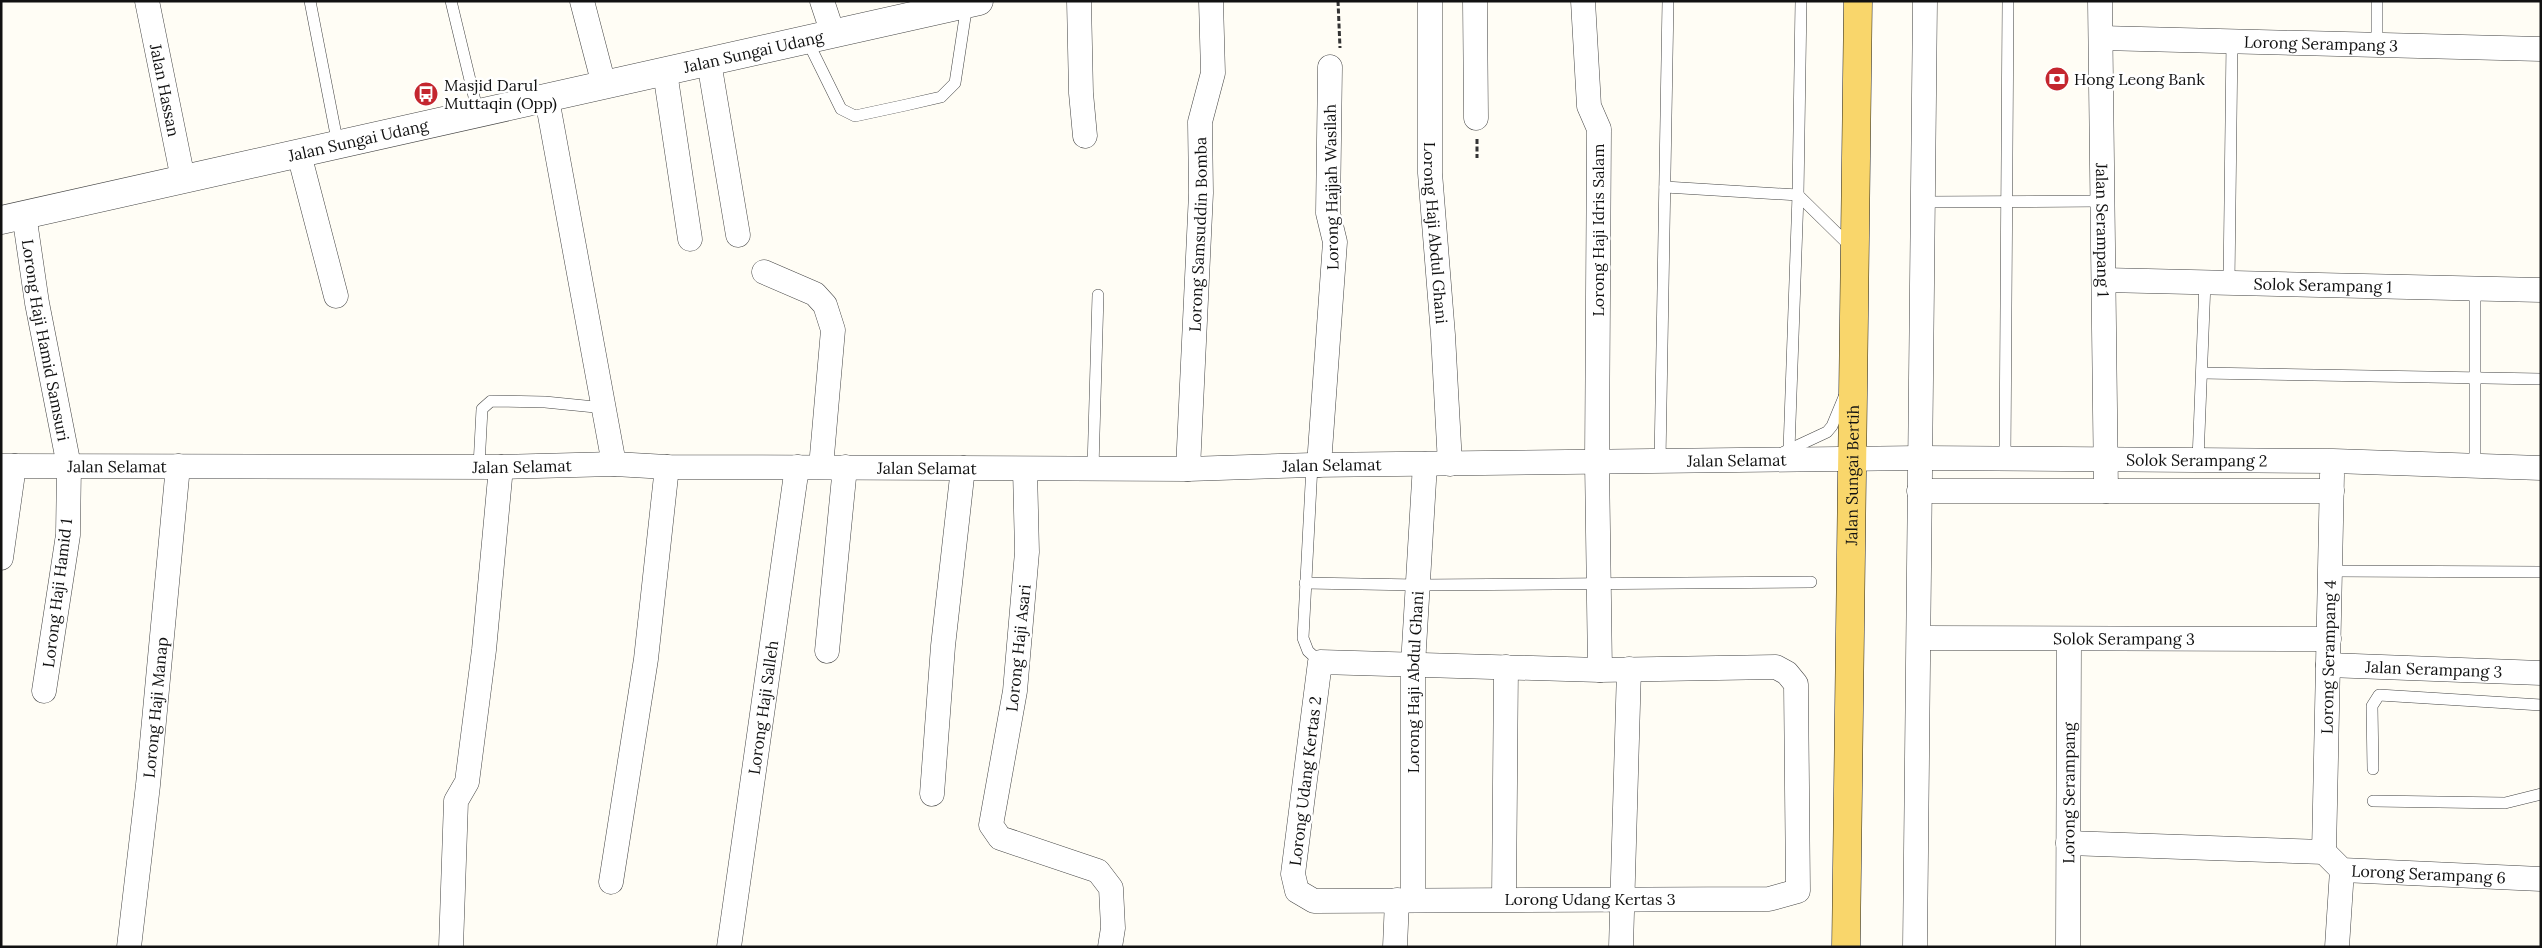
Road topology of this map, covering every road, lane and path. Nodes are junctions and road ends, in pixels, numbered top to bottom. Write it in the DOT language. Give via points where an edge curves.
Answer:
graph roads {
  1 [pos="147,1"];
  2 [pos="310,1"];
  3 [pos="451,1"];
  4 [pos="582,1"];
  5 [pos="822,1"];
  6 [pos="1079,1"];
  7 [pos="1211,1"];
  8 [pos="1338,1"];
  9 [pos="1430,1"];
  10 [pos="1475,1"];
  11 [pos="1583,1"];
  12 [pos="1668,1"];
  13 [pos="1802,1"];
  14 [pos="1858,1"];
  15 [pos="1925,1"];
  16 [pos="2008,1"];
  17 [pos="2100,1"];
  18 [pos="2377,1"];
  19 [pos="973,3"];
  20 [pos="935,6"];
  21 [pos="820,37"];
  22 [pos="2101,38"];
  23 [pos="2232,40"];
  24 [pos="2377,44"];
  25 [pos="2541,49"];
  26 [pos="709,62"];
  27 [pos="1330,67"];
  28 [pos="665,72"];
  29 [pos="604,85"];
  30 [pos="547,99"];
  31 [pos="478,114"];
  32 [pos="1476,118"];
  33 [pos="1085,136"];
  34 [pos="338,145"];
  35 [pos="299,154"];
  36 [pos="183,179"];
  37 [pos="1665,187"];
  38 [pos="1798,196"];
  39 [pos="2006,201"];
  40 [pos="1923,202"];
  41 [pos="2103,202"];
  42 [pos="13,217"];
  43 [pos="738,235"];
  44 [pos="690,239"];
  45 [pos="1855,251"];
  46 [pos="764,272"];
  47 [pos="2104,280"];
  48 [pos="2205,282"];
  49 [pos="2229,283"];
  50 [pos="2475,289"];
  51 [pos="2541,290"];
  52 [pos="1098,295"];
  53 [pos="336,296"];
  54 [pos="2202,373"];
  55 [pos="1853,376"];
  56 [pos="2476,378"];
  57 [pos="2541,379"];
  58 [pos="604,401"];
  59 [pos="1789,450"];
  60 [pos="1852,458"];
  61 [pos="1919,458"];
  62 [pos="2005,459"];
  63 [pos="2106,459"];
  64 [pos="1767,460"];
  65 [pos="2198,460"];
  66 [pos="1660,461"];
  67 [pos="2333,461"];
  68 [pos="1597,462"];
  69 [pos="614,464"];
  70 [pos="1425,464"];
  71 [pos="1450,464"];
  72 [pos="1316,465"];
  73 [pos="8,466"];
  74 [pos="69,466"];
  75 [pos="178,466"];
  76 [pos="2475,466"];
  77 [pos="490,467"];
  78 [pos="667,467"];
  79 [pos="797,467"];
  80 [pos="821,467"];
  81 [pos="845,467"];
  82 [pos="963,468"];
  83 [pos="1093,468"];
  84 [pos="2541,468"];
  85 [pos="1024,469"];
  86 [pos="1188,469"];
  87 [pos="1919,491"];
  88 [pos="2106,491"];
  89 [pos="2332,491"];
  90 [pos="1,558"];
  91 [pos="2330,571"];
  92 [pos="2541,572"];
  93 [pos="1599,582"];
  94 [pos="1811,582"];
  95 [pos="1305,583"];
  96 [pos="1418,585"];
  97 [pos="1919,638"];
  98 [pos="2069,639"];
  99 [pos="2329,639"];
  100 [pos="827,651"];
  101 [pos="1320,662"];
  102 [pos="1413,665"];
  103 [pos="2328,665"];
  104 [pos="1506,668"];
  105 [pos="1629,669"];
  106 [pos="1600,670"];
  107 [pos="2541,673"];
  108 [pos="44,691"];
  109 [pos="2541,706"];
  110 [pos="2373,769"];
  111 [pos="932,794"];
  112 [pos="2541,794"];
  113 [pos="2373,801"];
  114 [pos="2068,843"];
  115 [pos="2324,852"];
  116 [pos="2342,870"];
  117 [pos="2541,879"];
  118 [pos="611,882"];
  119 [pos="1623,898"];
  120 [pos="1504,899"];
  121 [pos="1405,900"];
  122 [pos="129,947"];
  123 [pos="451,947"];
  124 [pos="729,947"];
  125 [pos="1110,947"];
  126 [pos="1395,947"];
  127 [pos="1621,947"];
  128 [pos="1846,947"];
  129 [pos="1915,947"];
  130 [pos="2068,947"];
  131 [pos="2338,947"];
  1 -- 36 [label="street, Jalan Hassan"];
  2 -- 34 [label="lane"];
  3 -- 31 [label="lane"];
  4 -- 29 [label="street"];
  5 -- 21 [label="street"];
  6 -- 33 [label="street"];
  7 -- 86 [label="street, Lorong Samsuddin Bomba" via="1213,73 1200,122 1201,193"];
  8 -- 27 [label="path" via="1340,54"];
  9 -- 71 [label="street, Lorong Haji Abdul Ghani" via="1430,173"];
  10 -- 32 [label="street"];
  11 -- 68 [label="street, Lorong Haji Idris Salam" via="1589,106 1599,129"];
  12 -- 37 [label="lane"];
  13 -- 38 [label="lane"];
  14 -- 45 [label="main road, Jalan Sungai Bertih"];
  15 -- 40 [label="street"];
  16 -- 39 [label="lane"];
  17 -- 22 [label="street, Jalan Serampang 1"];
  18 -- 24 [label="lane"];
  19 -- 20 [label="street, Jalan Sungai Udang"];
  19 -- 21 [label="lane" via="955,83 941,97 906,105 855,116 841,109"];
  20 -- 21 [label="street, Jalan Sungai Udang"];
  21 -- 26 [label="street, Jalan Sungai Udang"];
  22 -- 23 [label="street, Lorong Serampang 3"];
  22 -- 41 [label="street, Jalan Serampang 1"];
  23 -- 24 [label="street, Lorong Serampang 3"];
  23 -- 49 [label="lane"];
  24 -- 25 [label="street, Lorong Serampang 3"];
  26 -- 28 [label="street, Jalan Sungai Udang"];
  26 -- 43 [label="street"];
  27 -- 72 [label="street, Lorong Hajjah Wasilah" via="1328,213 1335,242"];
  28 -- 29 [label="street, Jalan Sungai Udang"];
  28 -- 44 [label="street"];
  29 -- 30 [label="street, Jalan Sungai Udang"];
  30 -- 31 [label="street, Jalan Sungai Udang"];
  30 -- 58 [label="street"];
  31 -- 34 [label="street, Jalan Sungai Udang"];
  34 -- 35 [label="street, Jalan Sungai Udang"];
  35 -- 36 [label="street, Jalan Sungai Udang"];
  35 -- 53 [label="street"];
  36 -- 42 [label="street, Jalan Sungai Udang"];
  37 -- 38 [label="lane"];
  37 -- 66 [label="lane"];
  38 -- 45 [label="lane"];
  38 -- 59 [label="lane"];
  39 -- 40 [label="lane"];
  39 -- 41 [label="lane"];
  39 -- 62 [label="lane"];
  40 -- 61 [label="street"];
  41 -- 47 [label="street, Jalan Serampang 1"];
  42 -- 74 [label="street, Lorong Haji Hamid Samsuri" via="36,303"];
  45 -- 55 [label="main road, Jalan Sungai Bertih"];
  46 -- 80 [label="street" via="815,294 825,305 834,330"];
  47 -- 48 [label="street, Solok Serampang 1"];
  47 -- 63 [label="street, Jalan Serampang 1"];
  48 -- 49 [label="street, Solok Serampang 1"];
  48 -- 54 [label="lane"];
  49 -- 50 [label="street, Solok Serampang 1"];
  50 -- 51 [label="street, Solok Serampang 1"];
  50 -- 56 [label="lane"];
  52 -- 83 [label="lane"];
  54 -- 56 [label="lane"];
  54 -- 65 [label="lane"];
  55 -- 59 [label="lane" via="1832,426"];
  55 -- 60 [label="main road, Jalan Sungai Bertih"];
  56 -- 57 [label="lane"];
  56 -- 76 [label="lane"];
  58 -- 69 [label="street"];
  58 -- 77 [label="lane" via="491,402 482,409"];
  59 -- 64 [label="lane"];
  60 -- 61 [label="street, Solok Serampang 2"];
  60 -- 64 [label="street, Jalan Selamat"];
  60 -- 128 [label="main road, Jalan Sungai Bertih"];
  61 -- 62 [label="street, Solok Serampang 2"];
  61 -- 87 [label="street"];
  62 -- 63 [label="street, Solok Serampang 2"];
  63 -- 65 [label="street, Solok Serampang 2"];
  63 -- 88 [label="street, Jalan Serampang 1"];
  64 -- 66 [label="street, Jalan Selamat"];
  65 -- 67 [label="street, Solok Serampang 2"];
  66 -- 68 [label="street, Jalan Selamat"];
  67 -- 76 [label="street, Solok Serampang 2"];
  67 -- 89 [label="street, Lorong Serampang 4"];
  68 -- 71 [label="street, Jalan Selamat"];
  68 -- 93 [label="street, Lorong Haji Idris Salam"];
  69 -- 77 [label="street, Jalan Selamat"];
  69 -- 78 [label="street, Jalan Selamat"];
  70 -- 71 [label="street, Jalan Selamat"];
  70 -- 72 [label="street, Jalan Selamat"];
  70 -- 96 [label="street, Lorong Haji Abdul Ghani"];
  72 -- 86 [label="street, Jalan Selamat"];
  72 -- 95 [label="lane"];
  73 -- 74 [label="street, Jalan Selamat"];
  73 -- 90 [label="street"];
  74 -- 75 [label="street, Jalan Selamat"];
  74 -- 108 [label="street, Lorong Haji Hamid 1" via="68,535"];
  75 -- 77 [label="street, Jalan Selamat"];
  75 -- 122 [label="street, Lorong Haji Manap"];
  76 -- 84 [label="street, Solok Serampang 2"];
  77 -- 123 [label="street" via="484,650 467,782 456,801"];
  78 -- 79 [label="street, Jalan Selamat"];
  78 -- 118 [label="street" via="646,659"];
  79 -- 80 [label="street, Jalan Selamat"];
  79 -- 124 [label="street, Lorong Haji Salleh"];
  80 -- 81 [label="street, Jalan Selamat"];
  81 -- 82 [label="street, Jalan Selamat"];
  81 -- 100 [label="street"];
  82 -- 85 [label="street, Jalan Selamat"];
  82 -- 111 [label="street" via="943,646"];
  83 -- 85 [label="street, Jalan Selamat"];
  83 -- 86 [label="street, Jalan Selamat"];
  85 -- 125 [label="street, Lorong Haji Asari" via="1027,552 1016,682 991,825 1000,838 1098,871 1111,888 1113,928"];
  87 -- 88 [label="street"];
  87 -- 97 [label="street"];
  88 -- 89 [label="street"];
  89 -- 91 [label="street, Lorong Serampang 4"];
  91 -- 92 [label="lane"];
  91 -- 99 [label="street, Lorong Serampang 4"];
  93 -- 94 [label="lane"];
  93 -- 96 [label="lane"];
  93 -- 106 [label="street, Lorong Haji Idris Salam"];
  95 -- 96 [label="lane"];
  95 -- 101 [label="lane" via="1304,638 1308,651"];
  96 -- 102 [label="street, Lorong Haji Abdul Ghani"];
  97 -- 98 [label="street, Solok Serampang 3"];
  97 -- 129 [label="street"];
  98 -- 99 [label="street, Solok Serampang 3"];
  98 -- 114 [label="street, Lorong Serampang"];
  99 -- 103 [label="street, Lorong Serampang 4"];
  101 -- 102 [label="street"];
  101 -- 121 [label="street, Lorong Udang Kertas 2" via="1293,874 1297,891 1314,900"];
  102 -- 104 [label="street"];
  102 -- 121 [label="street, Lorong Haji Abdul Ghani"];
  103 -- 107 [label="street, Jalan Serampang 3"];
  103 -- 115 [label="street, Lorong Serampang 4"];
  104 -- 106 [label="street"];
  104 -- 120 [label="street"];
  105 -- 106 [label="street"];
  105 -- 119 [label="street"];
  105 -- 119 [label="street, Lorong Udang Kertas 3" via="1776,667 1787,673 1796,684 1798,891 1769,899"];
  109 -- 110 [label="lane" via="2379,695 2372,706"];
  112 -- 113 [label="lane" via="2506,803"];
  114 -- 115 [label="street"];
  114 -- 130 [label="street, Lorong Serampang"];
  115 -- 116 [label="street, Lorong Serampang 6"];
  116 -- 117 [label="street, Lorong Serampang 6"];
  116 -- 131 [label="street"];
  119 -- 120 [label="street, Lorong Udang Kertas 3"];
  119 -- 127 [label="street"];
  120 -- 121 [label="street, Lorong Udang Kertas 3"];
  121 -- 126 [label="street, Lorong Haji Abdul Ghani"];
}
